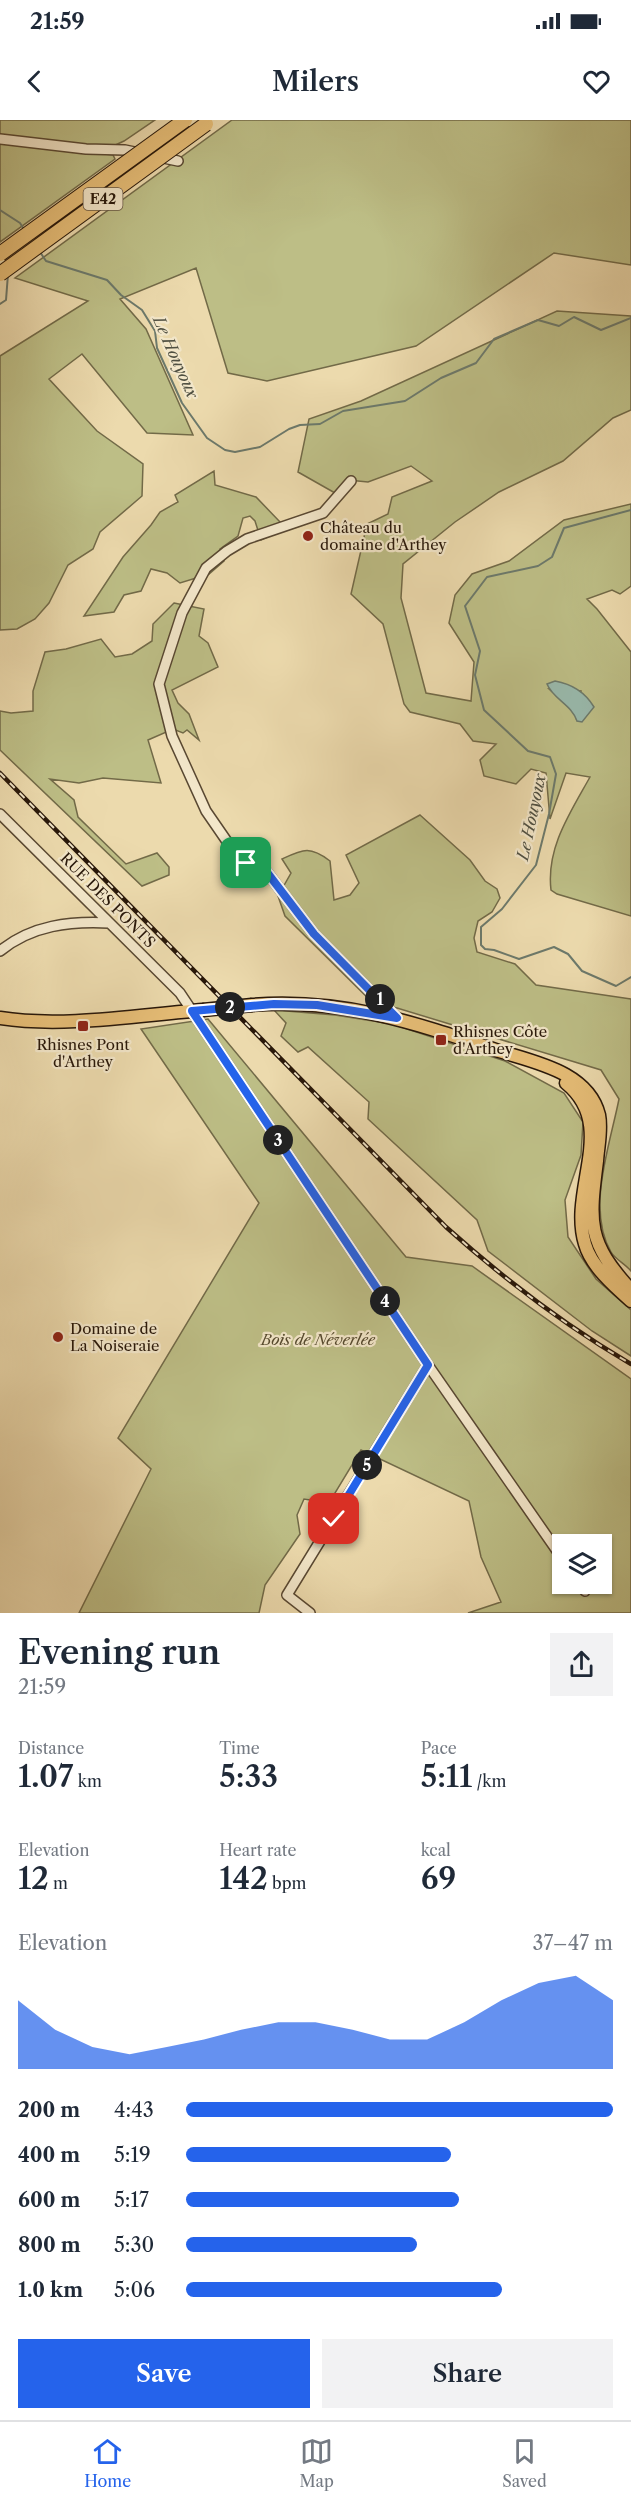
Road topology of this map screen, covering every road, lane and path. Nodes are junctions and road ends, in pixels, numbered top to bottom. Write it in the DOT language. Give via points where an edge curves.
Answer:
graph roads {
  1 [pos="185,120"];
  2 [pos="206,124"];
  3 [pos="0,139"];
  4 [pos="178,161"];
  5 [pos="0,254"];
  6 [pos="0,274"];
  7 [pos="351,481"];
  8 [pos="0,814"];
  9 [pos="109,923"];
  10 [pos="0,951"];
  11 [pos="198,1010"];
  12 [pos="0,1018"];
  13 [pos="397,1018"];
  14 [pos="497,1050"];
  15 [pos="631,1290"];
  16 [pos="631,1301"];
  17 [pos="428,1365"];
  18 [pos="552,1544"];
  19 [pos="310,1613"];
  1 -- 5 [label="highway, E42, bridge"];
  2 -- 6 [label="highway, E42, bridge"];
  3 -- 4 [label="street" via="125,150"];
  7 -- 13 [label="street" via="323,513 247,539 206,568 182,613 159,684 172,736 206,811 226,840 246,863 266,871 314,934"];
  8 -- 9 [label="street, RUE DES PONTS"];
  9 -- 10 [label="street" via="63,922 40,929"];
  9 -- 11 [label="street, RUE DES PONTS"];
  11 -- 12 [label="main road" via="78,1021"];
  11 -- 13 [label="main road, bridge" via="317,1005"];
  11 -- 17 [label="street, RUE DES PONTS"];
  13 -- 14 [label="main road"];
  14 -- 15 [label="main road" via="570,1077 591,1096 600,1130 592,1196 593,1230 601,1253"];
  14 -- 16 [label="main road" via="564,1082 587,1108 591,1142 581,1202 585,1245 599,1269"];
  17 -- 18 [label="street, RUE DES PONTS"];
  17 -- 19 [label="street" via="287,1595"];
}
